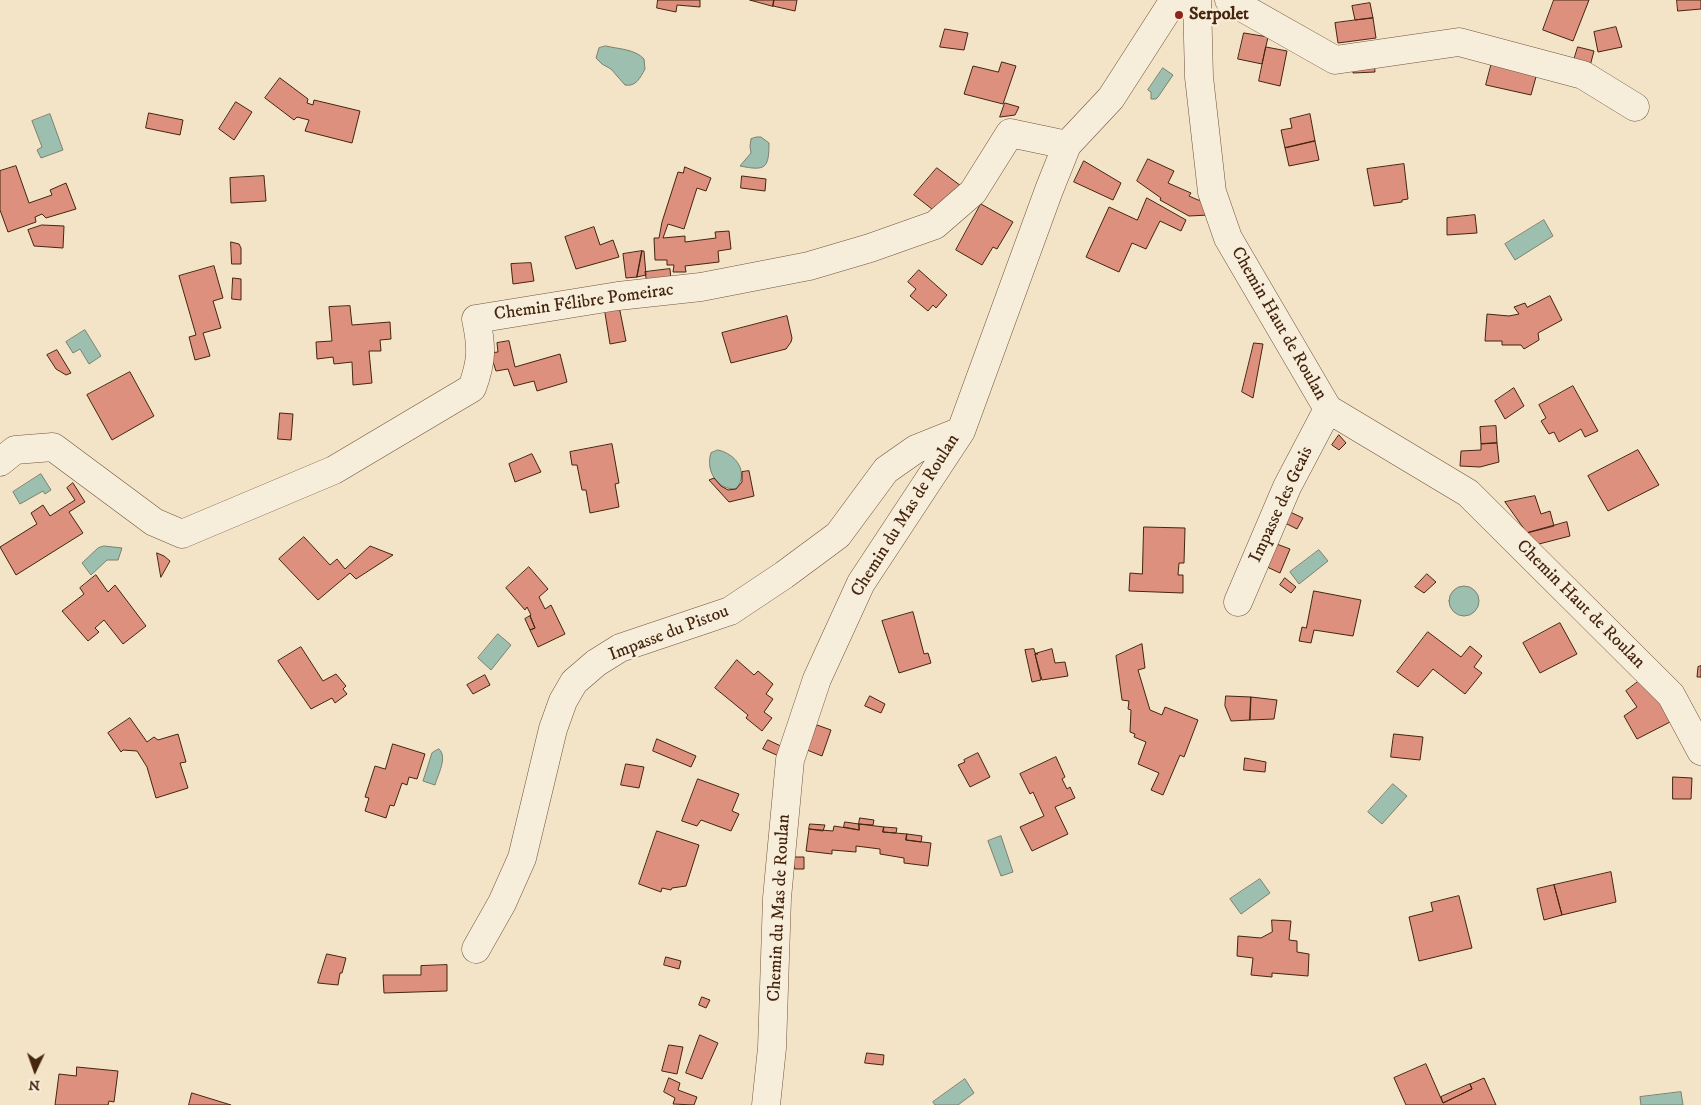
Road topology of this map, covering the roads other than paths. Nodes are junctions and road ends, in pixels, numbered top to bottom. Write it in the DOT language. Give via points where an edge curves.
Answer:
graph roads {
  1 [pos="1174,0"];
  2 [pos="1197,0"];
  3 [pos="1229,0"];
  4 [pos="1635,107"];
  5 [pos="1068,145"];
  6 [pos="1328,410"];
  7 [pos="961,431"];
  8 [pos="0,462"];
  9 [pos="1238,602"];
  10 [pos="1701,751"];
  11 [pos="476,949"];
  12 [pos="766,1105"];
  1 -- 5 [label="street, Chemin du Mas de Roulan" via="1111,98"];
  2 -- 6 [label="street, Chemin Haut de Roulan" via="1199,77 1212,192 1228,238"];
  3 -- 4 [label="street" via="1335,60 1459,42 1583,75"];
  5 -- 7 [label="street, Chemin du Mas de Roulan" via="1048,190"];
  5 -- 8 [label="street, Chemin Félibre Pomeirac" via="1010,133 973,192 935,225 809,266 701,287 618,296 476,319 480,366 472,388 334,470 182,534 154,522 53,447 15,450"];
  6 -- 9 [label="street, Impasse des Geais" via="1287,486"];
  6 -- 10 [label="street, Chemin Haut de Roulan" via="1468,493 1671,695"];
  7 -- 11 [label="street, Impasse du Pistou" via="916,449 886,470 838,535 730,611 620,648 574,682 553,729 522,858"];
  7 -- 12 [label="street, Chemin du Mas de Roulan" via="861,583 817,679 790,760 777,898 772,1048"];
}
